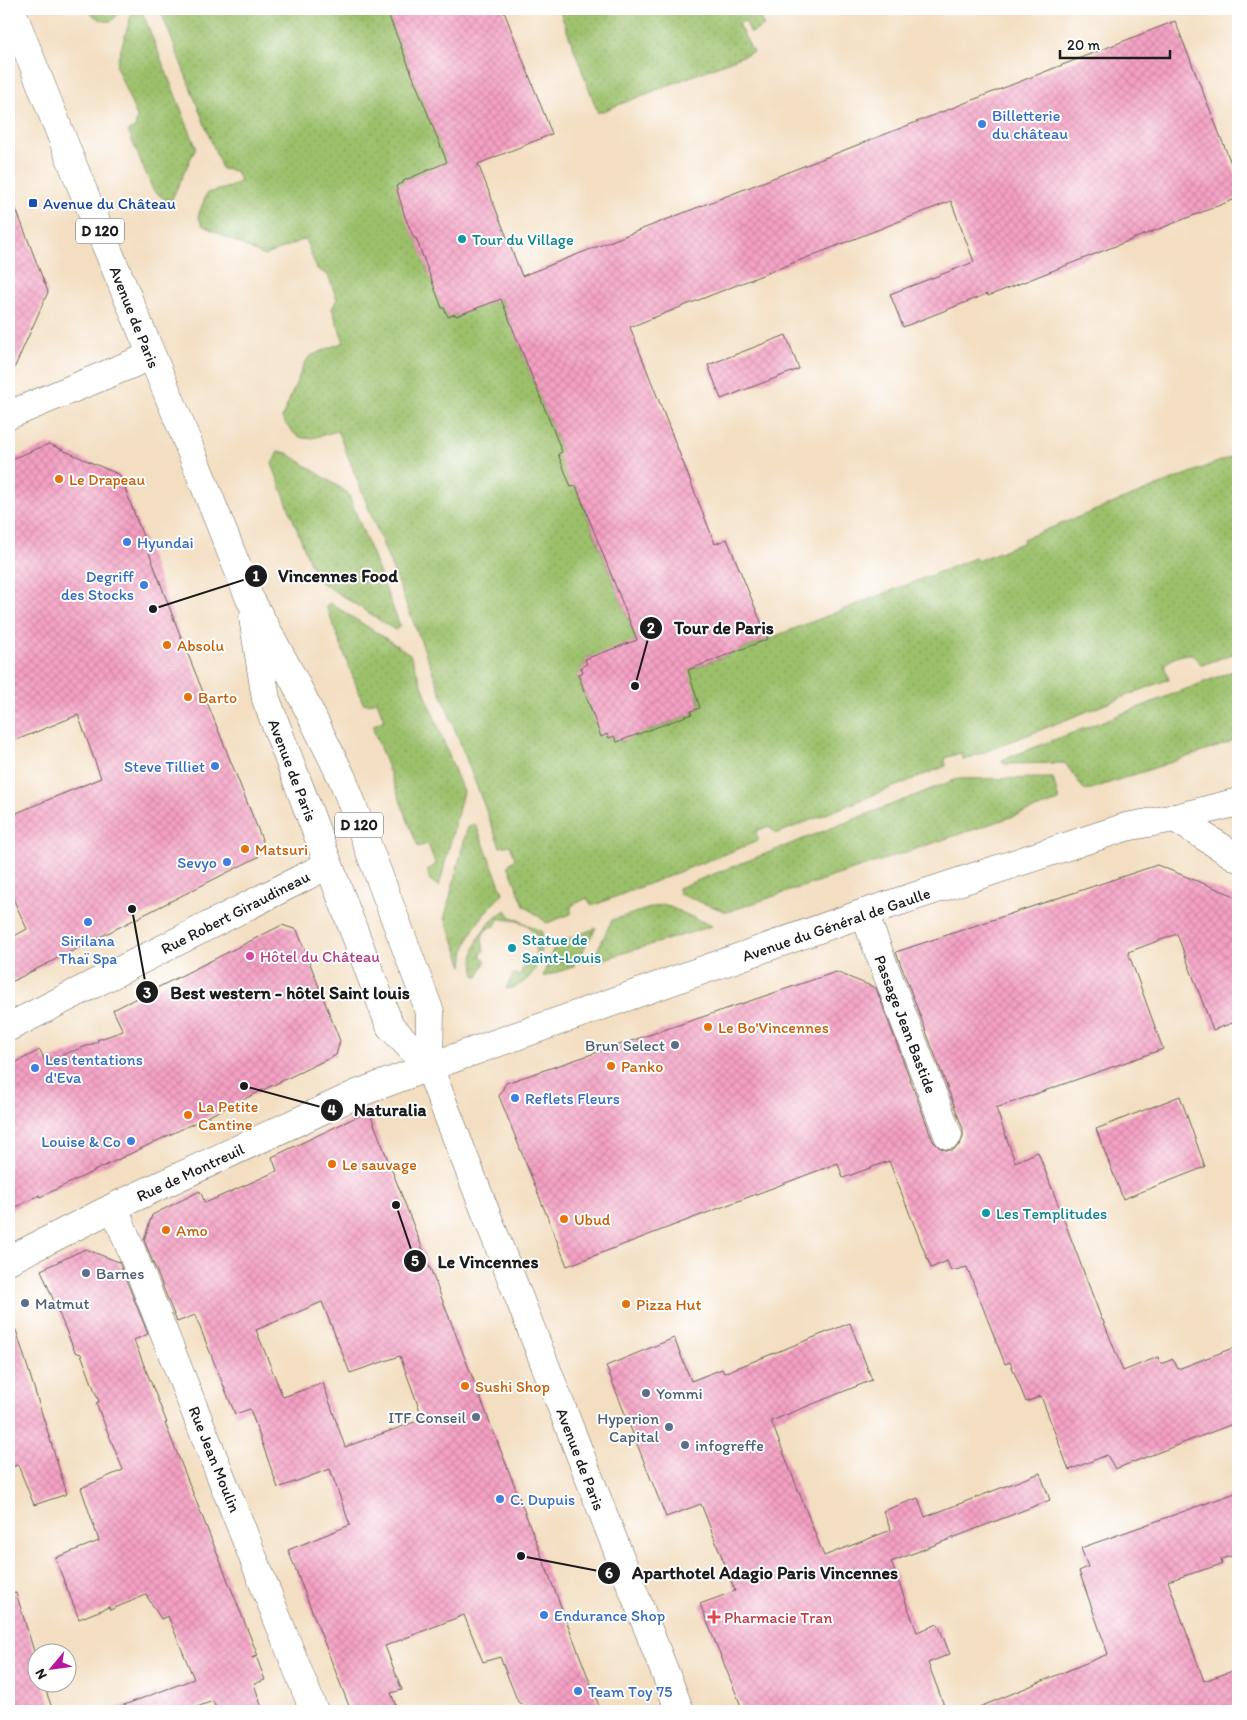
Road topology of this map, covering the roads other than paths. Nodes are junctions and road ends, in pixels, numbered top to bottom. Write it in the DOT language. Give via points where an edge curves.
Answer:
graph roads {
  1 [pos="11,9"];
  2 [pos="151,356"];
  3 [pos="9,415"];
  4 [pos="249,597"];
  5 [pos="1238,802"];
  6 [pos="1175,818"];
  7 [pos="1238,858"];
  8 [pos="328,865"];
  9 [pos="864,913"];
  10 [pos="9,1027"];
  11 [pos="429,1067"];
  12 [pos="948,1135"];
  13 [pos="114,1207"];
  14 [pos="9,1260"];
  15 [pos="314,1711"];
  16 [pos="680,1711"];
  1 -- 2 [label="street, Avenue de Paris / D 120"];
  2 -- 3 [label="street"];
  2 -- 4 [label="street, Avenue de Paris / D 120"];
  4 -- 8 [label="street, Avenue de Paris / D 120" via="266,699"];
  4 -- 11 [label="street, Avenue de Paris / D 120" via="296,682 342,780 430,1012"];
  5 -- 6 [label="street, Avenue du Général de Gaulle"];
  6 -- 7 [label="street"];
  6 -- 9 [label="street, Avenue du Général de Gaulle" via="1126,827"];
  8 -- 10 [label="street, Rue Robert Giraudineau"];
  8 -- 11 [label="street, Avenue de Paris / D 120" via="390,1026"];
  9 -- 11 [label="street, Avenue du Général de Gaulle"];
  9 -- 12 [label="street, Passage Jean Bastide"];
  11 -- 13 [label="street, Rue de Montreuil" via="359,1093"];
  11 -- 16 [label="street, Avenue de Paris / D 120"];
  13 -- 14 [label="street, Rue de Montreuil"];
  13 -- 15 [label="street, Rue Jean Moulin"];
}
